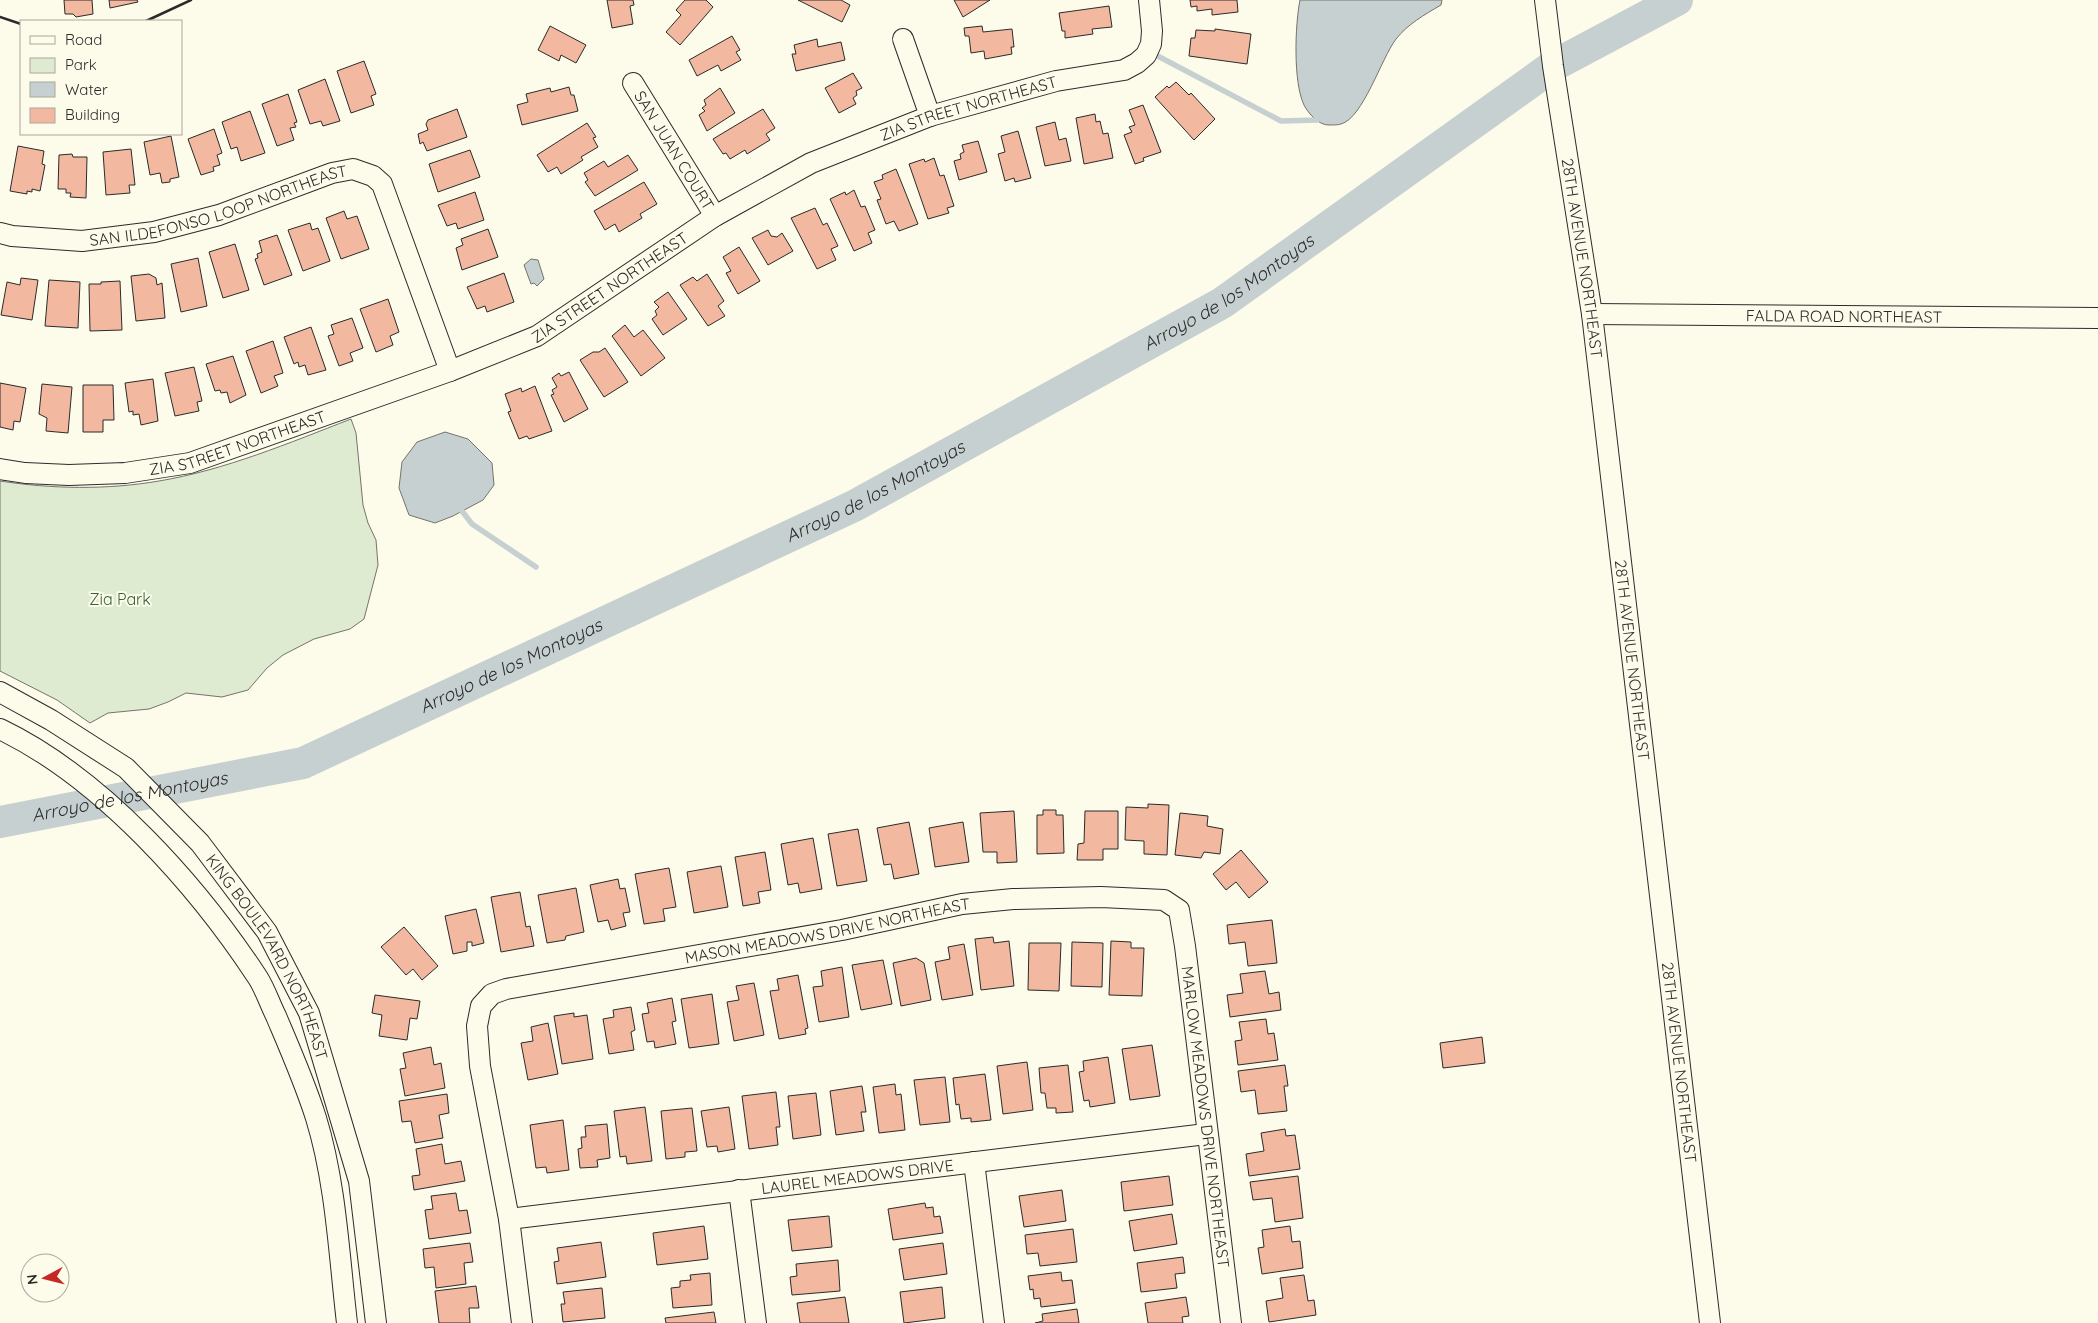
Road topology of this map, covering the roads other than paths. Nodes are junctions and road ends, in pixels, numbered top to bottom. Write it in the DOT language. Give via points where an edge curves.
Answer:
graph roads {
  1 [pos="1149,0"];
  2 [pos="1545,0"];
  3 [pos="903,39"];
  4 [pos="633,83"];
  5 [pos="930,116"];
  6 [pos="715,216"];
  7 [pos="0,233"];
  8 [pos="1592,314"];
  9 [pos="2098,318"];
  10 [pos="450,371"];
  11 [pos="0,469"];
  12 [pos="0,692"];
  13 [pos="0,729"];
  14 [pos="1179,910"];
  15 [pos="1206,1134"];
  16 [pos="974,1162"];
  17 [pos="740,1190"];
  18 [pos="509,1219"];
  19 [pos="347,1323"];
  20 [pos="376,1323"];
  21 [pos="522,1323"];
  22 [pos="756,1323"];
  23 [pos="994,1323"];
  24 [pos="1231,1323"];
  25 [pos="1710,1323"];
  1 -- 5 [label="street, ZIA STREET NORTHEAST" via="1151,44 1146,55 1124,70 1056,81"];
  2 -- 8 [label="street, 28TH AVENUE NORTHEAST"];
  3 -- 5 [label="street"];
  4 -- 6 [label="street, SAN JUAN COURT"];
  5 -- 6 [label="street, ZIA STREET NORTHEAST" via="811,164"];
  6 -- 10 [label="street, ZIA STREET NORTHEAST" via="536,336"];
  7 -- 10 [label="street, SAN ILDEFONSO LOOP NORTHEAST" via="82,241 154,232 218,215 332,173 353,169 364,172 382,184"];
  8 -- 9 [label="street, FALDA ROAD NORTHEAST"];
  8 -- 25 [label="street, 28TH AVENUE NORTHEAST"];
  10 -- 11 [label="street, ZIA STREET NORTHEAST" via="190,463 125,473 69,476"];
  12 -- 20 [label="street, KING BOULEVARD NORTHEAST" via="118,763 149,790 200,843 267,932 309,1013 358,1181"];
  13 -- 19 [label="street, KING BOULEVARD NORTHEAST" via="58,763 112,806 195,891 259,980 316,1118 331,1186"];
  14 -- 15 [label="street, MARLOW MEADOWS DRIVE NORTHEAST"];
  14 -- 18 [label="street, MASON MEADOWS DRIVE NORTHEAST" via="1164,900 1101,897 962,904 842,930 492,994 481,1006 477,1026 480,1066"];
  15 -- 16 [label="street, LAUREL MEADOWS DRIVE"];
  15 -- 24 [label="street, MARLOW MEADOWS DRIVE NORTHEAST"];
  16 -- 17 [label="street, LAUREL MEADOWS DRIVE"];
  16 -- 23 [label="street"];
  17 -- 18 [label="street, LAUREL MEADOWS DRIVE"];
  17 -- 22 [label="street"];
  18 -- 21 [label="street"];
}
